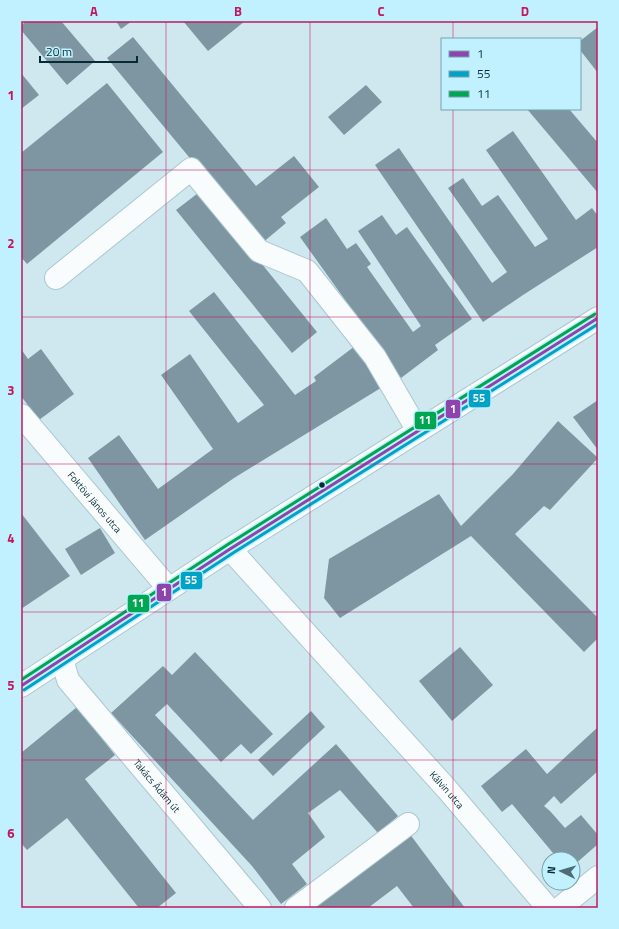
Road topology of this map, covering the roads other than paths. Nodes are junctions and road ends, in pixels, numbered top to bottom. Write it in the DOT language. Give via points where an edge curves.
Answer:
graph roads {
  1 [pos="56,278"];
  2 [pos="598,318"];
  3 [pos="21,415"];
  4 [pos="418,431"];
  5 [pos="230,549"];
  6 [pos="169,589"];
  7 [pos="62,659"];
  8 [pos="21,686"];
  9 [pos="408,824"];
  10 [pos="598,877"];
  11 [pos="260,908"];
  12 [pos="296,908"];
  13 [pos="548,908"];
  14 [pos="560,908"];
  1 -- 4 [label="street" via="191,169 259,251 307,271 375,357"];
  2 -- 4 [label="street"];
  3 -- 6 [label="street, Foktövi János utca"];
  4 -- 5 [label="street"];
  5 -- 6 [label="street"];
  5 -- 13 [label="street, Kálvin utca" via="446,788"];
  6 -- 7 [label="street"];
  7 -- 8 [label="street"];
  7 -- 11 [label="street, Takács Ádám út" via="68,680"];
  9 -- 12 [label="street"];
  10 -- 14 [label="street"];
}
